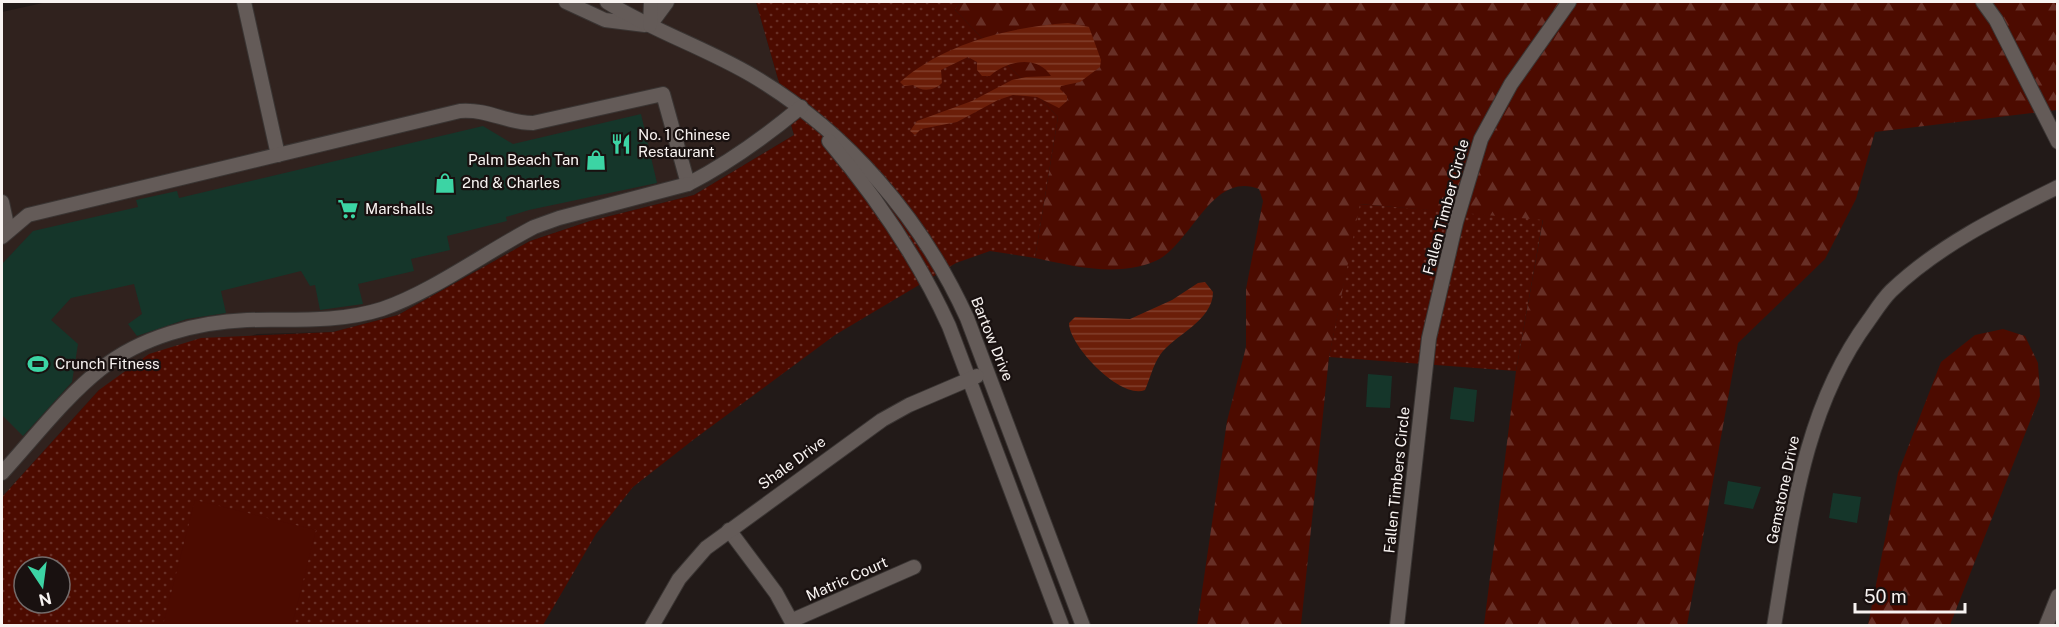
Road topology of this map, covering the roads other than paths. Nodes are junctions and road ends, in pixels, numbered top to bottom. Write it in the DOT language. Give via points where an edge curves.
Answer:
graph roads {
  1 [pos="244,2"];
  2 [pos="566,2"];
  3 [pos="607,2"];
  4 [pos="651,2"];
  5 [pos="667,2"];
  6 [pos="1569,2"];
  7 [pos="1983,2"];
  8 [pos="650,25"];
  9 [pos="801,107"];
  10 [pos="2058,142"];
  11 [pos="278,155"];
  12 [pos="688,184"];
  13 [pos="2058,187"];
  14 [pos="2,202"];
  15 [pos="5,233"];
  16 [pos="1429,338"];
  17 [pos="987,372"];
  18 [pos="969,379"];
  19 [pos="2,473"];
  20 [pos="729,530"];
  21 [pos="914,567"];
  22 [pos="2058,596"];
  23 [pos="793,623"];
  24 [pos="652,626"];
  25 [pos="1062,626"];
  26 [pos="1083,626"];
  27 [pos="1397,626"];
  28 [pos="1774,626"];
  29 [pos="2046,626"];
  1 -- 11 [label="street"];
  2 -- 8 [label="street" via="605,20"];
  3 -- 8 [label="street, Bartow Drive"];
  4 -- 8 [label="street"];
  5 -- 8 [label="street"];
  6 -- 16 [label="street, Fallen Timber Circle" via="1511,84 1481,139 1456,222"];
  7 -- 10 [label="street"];
  8 -- 9 [label="street, Bartow Drive" via="740,69"];
  9 -- 12 [label="street" via="770,132"];
  9 -- 17 [label="street, Bartow Drive" via="853,153 924,240 950,280"];
  9 -- 18 [label="street, Bartow Drive" via="846,162 910,253 933,291"];
  11 -- 12 [label="street" via="460,111 486,111 519,123 533,123 663,94"];
  11 -- 15 [label="street" via="28,215"];
  12 -- 19 [label="street" via="534,227 383,309 314,320 211,324 158,337 103,367"];
  13 -- 28 [label="street, Gemstone Drive" via="1989,221 1937,254 1890,291 1852,343 1824,396 1808,444 1797,486"];
  14 -- 15 [label="street"];
  16 -- 27 [label="street, Fallen Timbers Circle"];
  17 -- 18 [label="street, Shale Drive"];
  17 -- 26 [label="street, Bartow Drive"];
  18 -- 20 [label="street, Shale Drive" via="882,420"];
  18 -- 25 [label="street, Bartow Drive"];
  20 -- 23 [label="street" via="776,593"];
  20 -- 24 [label="street, Shale Drive" via="691,563"];
  21 -- 23 [label="street, Matric Court"];
  22 -- 29 [label="street"];
}
